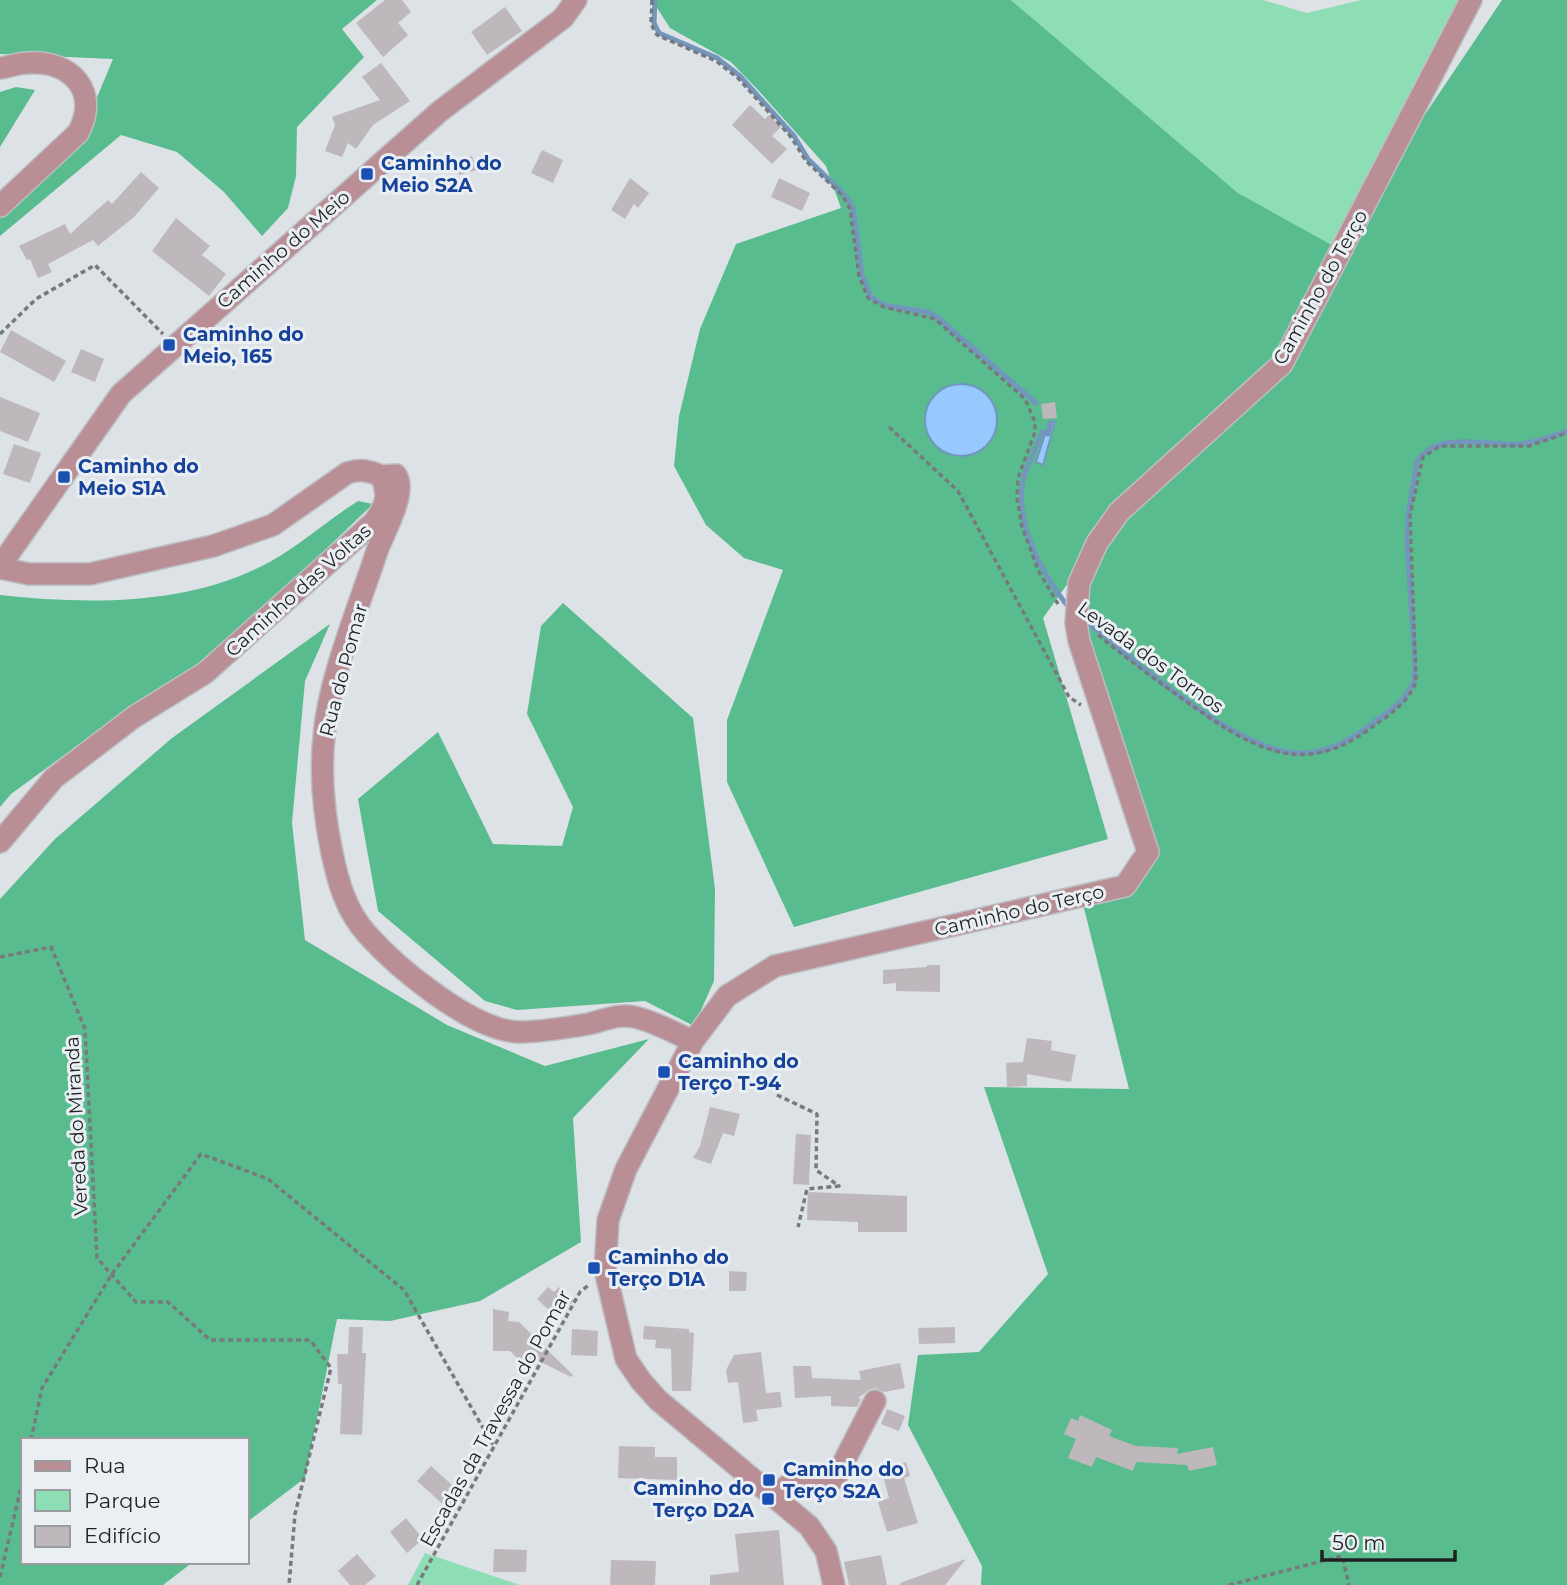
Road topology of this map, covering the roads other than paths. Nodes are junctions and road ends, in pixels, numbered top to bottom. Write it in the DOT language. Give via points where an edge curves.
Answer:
graph roads {
  1 [pos="576,0"];
  2 [pos="1471,0"];
  3 [pos="0,68"];
  4 [pos="0,206"];
  5 [pos="381,475"];
  6 [pos="0,567"];
  7 [pos="0,842"];
  8 [pos="693,1041"];
  9 [pos="875,1401"];
  10 [pos="776,1497"];
  11 [pos="834,1585"];
  1 -- 6 [label="street, Caminho do Meio" via="563,18 439,112 121,394"];
  2 -- 8 [label="street, Caminho do Terço" via="1282,364 1119,512 1097,543 1079,583 1076,624 1148,852 1125,886 775,966 727,996"];
  3 -- 4 [label="street" via="28,62 55,65 73,76 88,103 78,133"];
  5 -- 6 [label="street" via="361,469 347,473 273,525 213,546 64,576"];
  5 -- 7 [label="street, Caminho das Voltas" via="387,496 374,522 205,673 134,717 54,778"];
  5 -- 8 [label="street, Rua do Pomar" via="396,475 401,489 339,669 324,735 327,831 339,886 351,912 367,934 454,1009 488,1024 516,1032 543,1031 634,1017"];
  8 -- 10 [label="street, Caminho do Terço" via="626,1169 608,1220 605,1270 625,1359 641,1381 658,1401"];
  9 -- 10 [label="street" via="835,1479 787,1486"];
  10 -- 11 [label="street, Caminho do Terço" via="809,1525 826,1551"];
}
